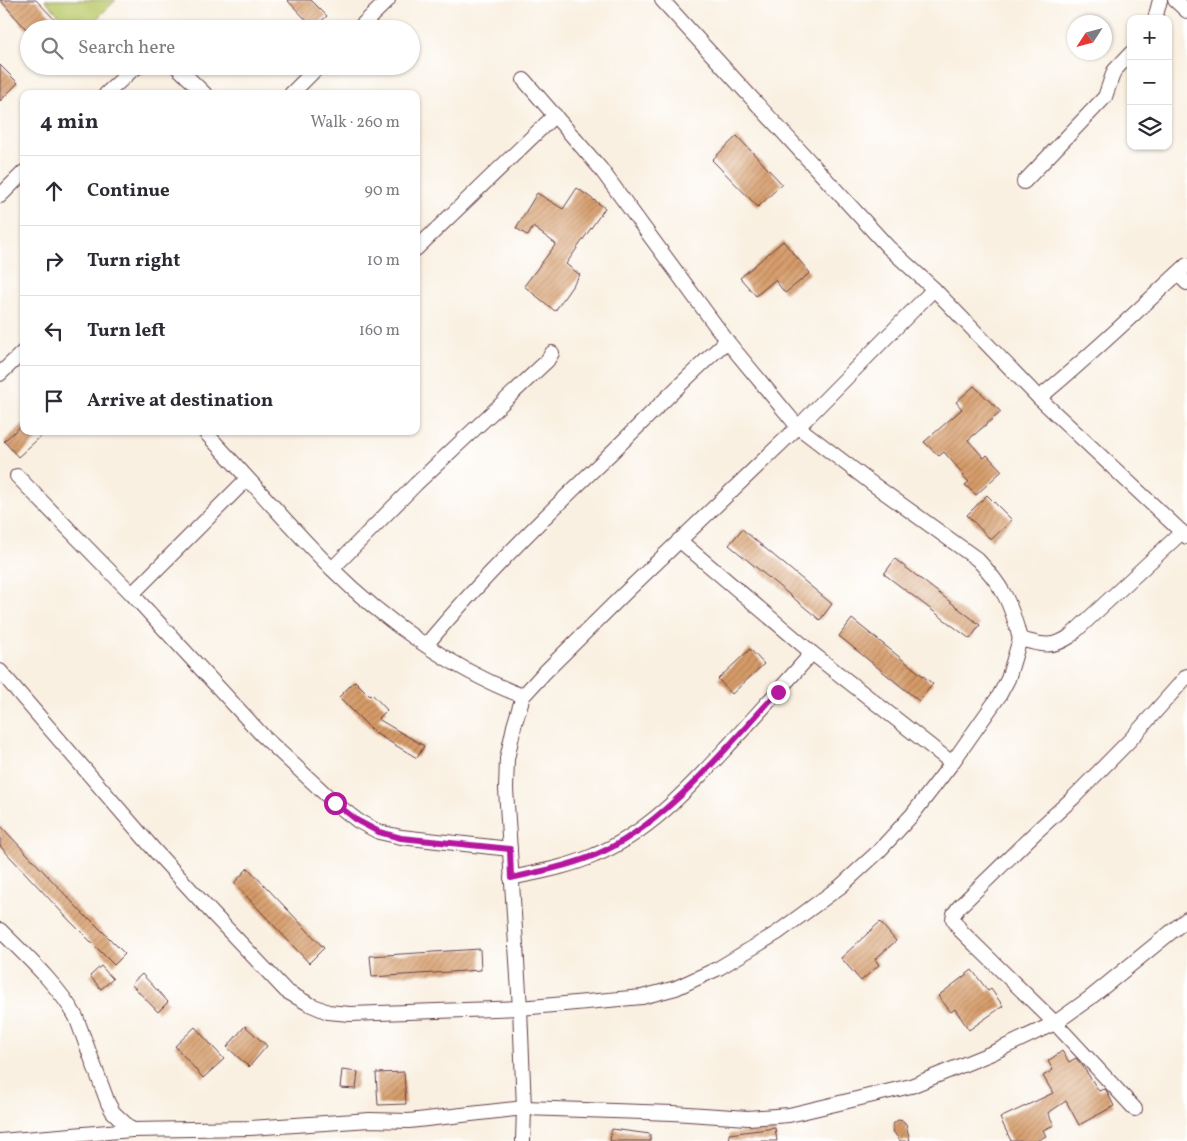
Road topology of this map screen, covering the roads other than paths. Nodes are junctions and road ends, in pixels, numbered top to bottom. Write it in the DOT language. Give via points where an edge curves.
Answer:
graph roads {
  1 [pos="388,0"];
  2 [pos="662,0"];
  3 [pos="1160,0"];
  4 [pos="1175,0"];
  5 [pos="1187,11"];
  6 [pos="1156,15"];
  7 [pos="367,20"];
  8 [pos="1127,57"];
  9 [pos="127,75"];
  10 [pos="185,75"];
  11 [pos="310,75"];
  12 [pos="524,80"];
  13 [pos="110,90"];
  14 [pos="201,90"];
  15 [pos="295,90"];
  16 [pos="555,115"];
  17 [pos="20,176"];
  18 [pos="1024,182"];
  19 [pos="0,196"];
  20 [pos="420,245"];
  21 [pos="1184,274"];
  22 [pos="934,289"];
  23 [pos="727,341"];
  24 [pos="552,353"];
  25 [pos="20,355"];
  26 [pos="0,374"];
  27 [pos="1039,398"];
  28 [pos="798,427"];
  29 [pos="212,435"];
  30 [pos="17,476"];
  31 [pos="247,479"];
  32 [pos="1185,534"];
  33 [pos="679,540"];
  34 [pos="332,569"];
  35 [pos="132,594"];
  36 [pos="1020,639"];
  37 [pos="426,645"];
  38 [pos="812,653"];
  39 [pos="0,671"];
  40 [pos="1187,676"];
  41 [pos="523,696"];
  42 [pos="952,763"];
  43 [pos="510,849"];
  44 [pos="511,878"];
  45 [pos="1187,919"];
  46 [pos="0,930"];
  47 [pos="520,1008"];
  48 [pos="1055,1023"];
  49 [pos="524,1108"];
  50 [pos="1135,1109"];
  51 [pos="132,1130"];
  52 [pos="0,1141"];
  53 [pos="523,1141"];
  1 -- 7 [label="street"];
  2 -- 22 [label="street" via="888,247"];
  3 -- 6 [label="street"];
  4 -- 5 [label="street"];
  8 -- 18 [label="street" via="1114,71 1105,97"];
  9 -- 13 [label="street"];
  10 -- 14 [label="street"];
  11 -- 15 [label="street"];
  12 -- 16 [label="street"];
  16 -- 20 [label="street"];
  16 -- 23 [label="street" via="600,168"];
  17 -- 19 [label="street"];
  21 -- 27 [label="street"];
  22 -- 27 [label="street"];
  22 -- 28 [label="street"];
  23 -- 28 [label="street"];
  23 -- 37 [label="street" via="521,540"];
  24 -- 34 [label="street"];
  25 -- 26 [label="street"];
  27 -- 32 [label="street"];
  28 -- 33 [label="street"];
  28 -- 36 [label="street" via="977,559 1004,593 1013,610"];
  29 -- 31 [label="street"];
  30 -- 35 [label="street"];
  31 -- 34 [label="street"];
  31 -- 35 [label="street"];
  32 -- 36 [label="street" via="1060,643 1047,645"];
  33 -- 38 [label="street"];
  33 -- 41 [label="street"];
  34 -- 37 [label="street" via="388,618"];
  35 -- 43 [label="street" via="263,736 358,821 379,832 401,838"];
  36 -- 42 [label="street" via="1008,679 999,696"];
  37 -- 41 [label="street" via="496,686"];
  38 -- 42 [label="street"];
  38 -- 44 [label="street" via="711,764 651,821 596,855 562,867"];
  39 -- 47 [label="street" via="156,852 286,991 328,1012 350,1014"];
  40 -- 48 [label="street" via="1130,740 954,914 961,931"];
  41 -- 43 [label="street" via="507,759"];
  42 -- 47 [label="street" via="912,815 841,886 777,934 719,968 676,988 642,997"];
  43 -- 44 [label="street"];
  44 -- 47 [label="street"];
  45 -- 48 [label="street"];
  46 -- 51 [label="street" via="70,1007 108,1103"];
  47 -- 49 [label="street"];
  48 -- 49 [label="street" via="911,1086 789,1115 748,1118"];
  48 -- 50 [label="street"];
  49 -- 51 [label="street" via="409,1121"];
  49 -- 53 [label="street"];
  51 -- 52 [label="street"];
}
